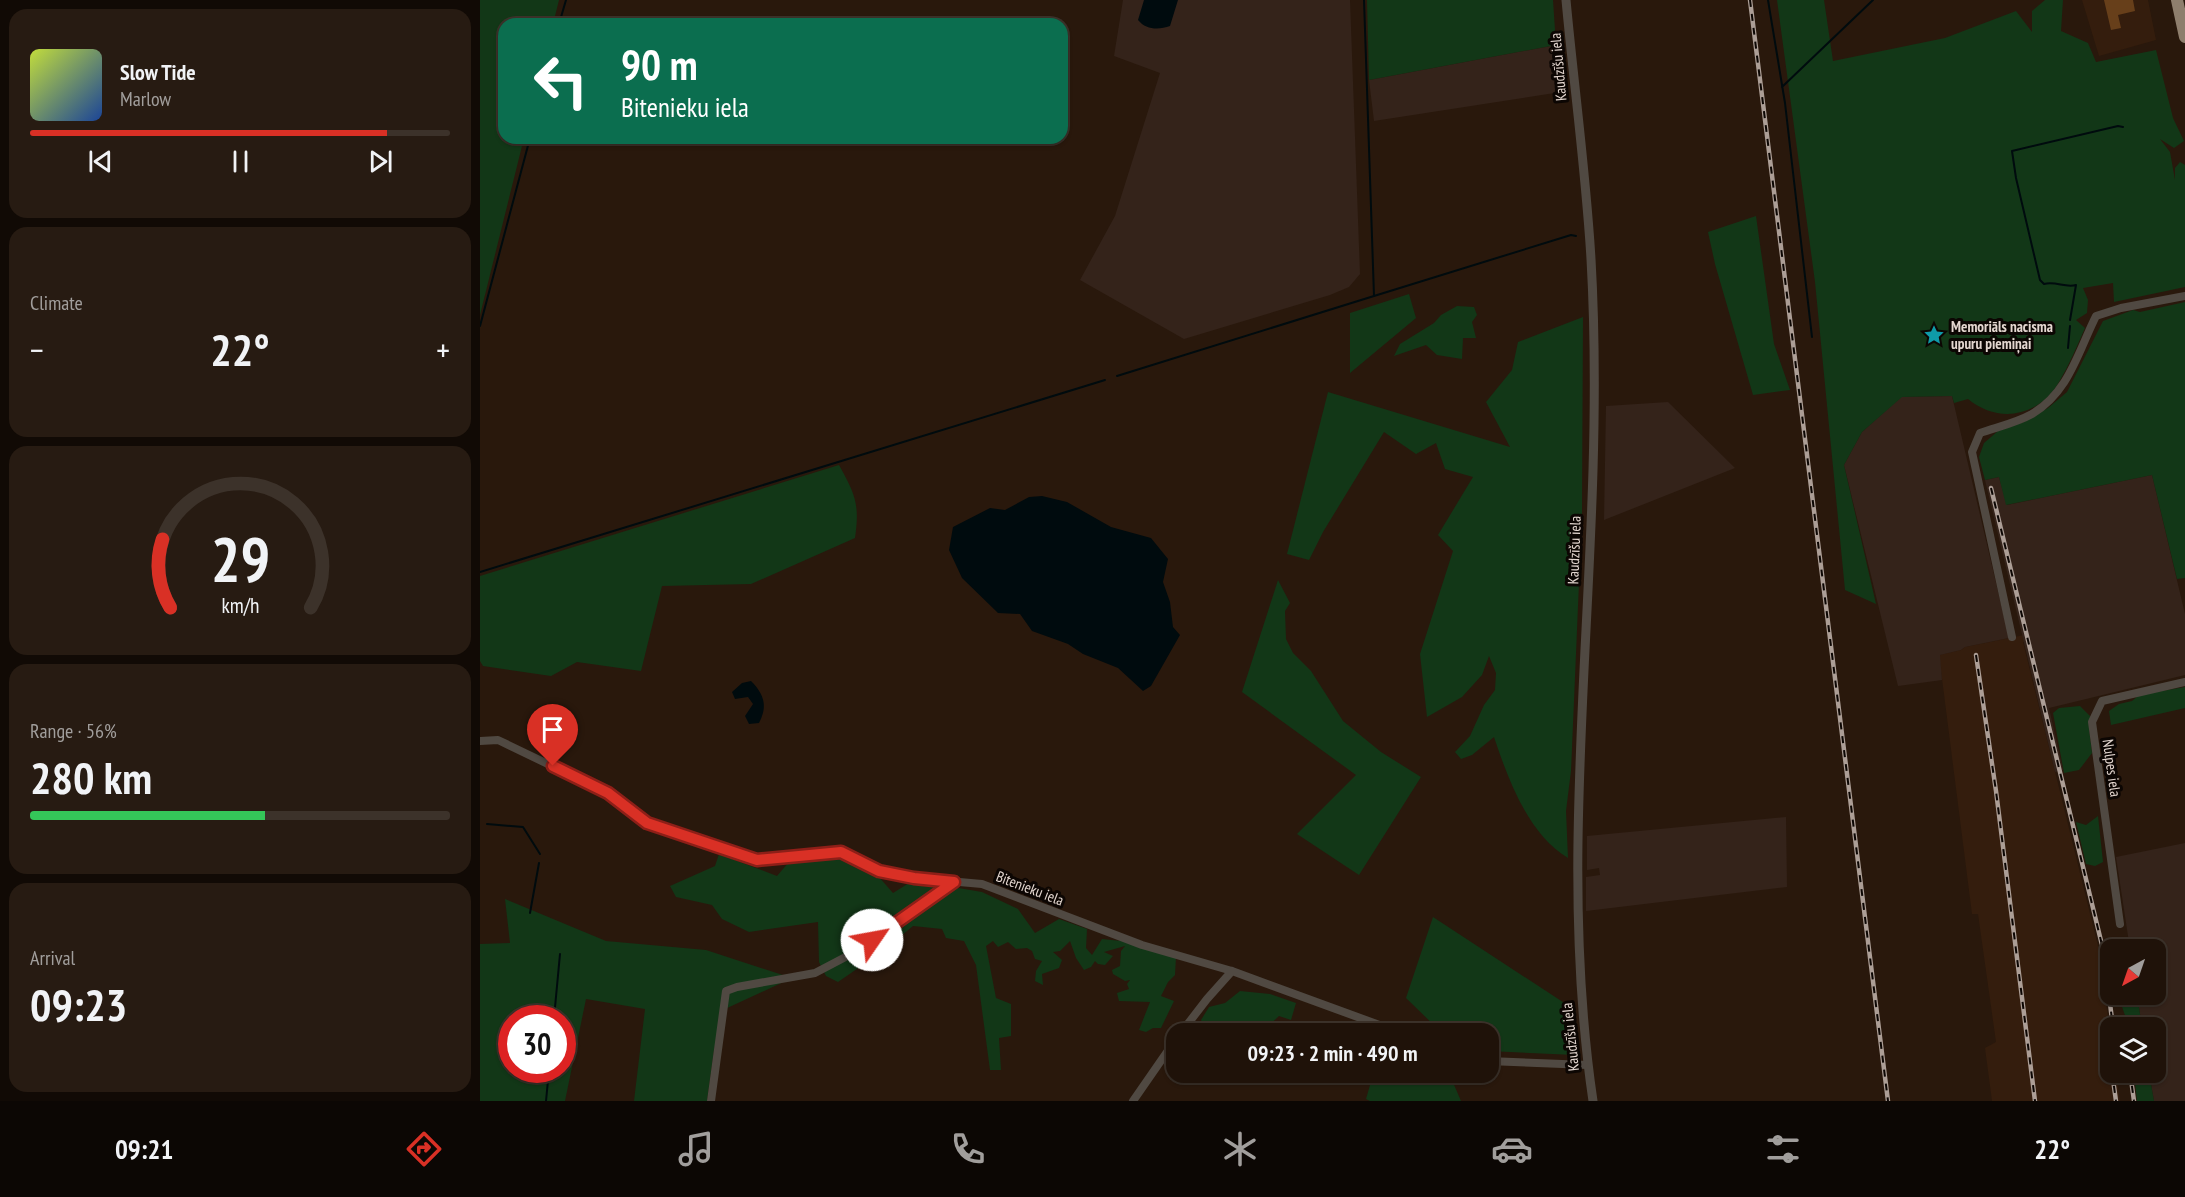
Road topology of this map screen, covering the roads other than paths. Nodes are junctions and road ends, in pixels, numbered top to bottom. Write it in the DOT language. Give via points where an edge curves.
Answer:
graph roads {
  1 [pos="1566,0"];
  2 [pos="2177,0"];
  3 [pos="2182,13"];
  4 [pos="2185,37"];
  5 [pos="2185,296"];
  6 [pos="2012,637"];
  7 [pos="2185,682"];
  8 [pos="480,741"];
  9 [pos="954,882"];
  10 [pos="2120,924"];
  11 [pos="1232,971"];
  12 [pos="1188,1023"];
  13 [pos="1374,1023"];
  14 [pos="1166,1053"];
  15 [pos="1499,1062"];
  16 [pos="1588,1065"];
  17 [pos="711,1101"];
  18 [pos="1132,1101"];
  19 [pos="1593,1101"];
  1 -- 16 [label="street, Kaudzīšu iela" via="1593,304 1593,468 1577,911"];
  2 -- 3 [label="highway"];
  3 -- 4 [label="highway"];
  5 -- 6 [label="street" via="2096,316 2069,376 2053,399 2031,415 1980,433 1972,452"];
  7 -- 10 [label="street, Nulpes iela" via="2102,701 2092,722"];
  8 -- 9 [label="street, Bitenieku iela" via="498,740 608,793 647,823 757,860 841,852 879,871"];
  9 -- 11 [label="street, Bitenieku iela" via="982,884 1142,945"];
  9 -- 17 [label="street" via="907,918 815,974 726,991"];
  11 -- 12 [label="street"];
  11 -- 13 [label="street, Bitenieku iela"];
  14 -- 18 [label="street"];
  15 -- 16 [label="street"];
  16 -- 19 [label="street, Kaudzīšu iela"];
}
